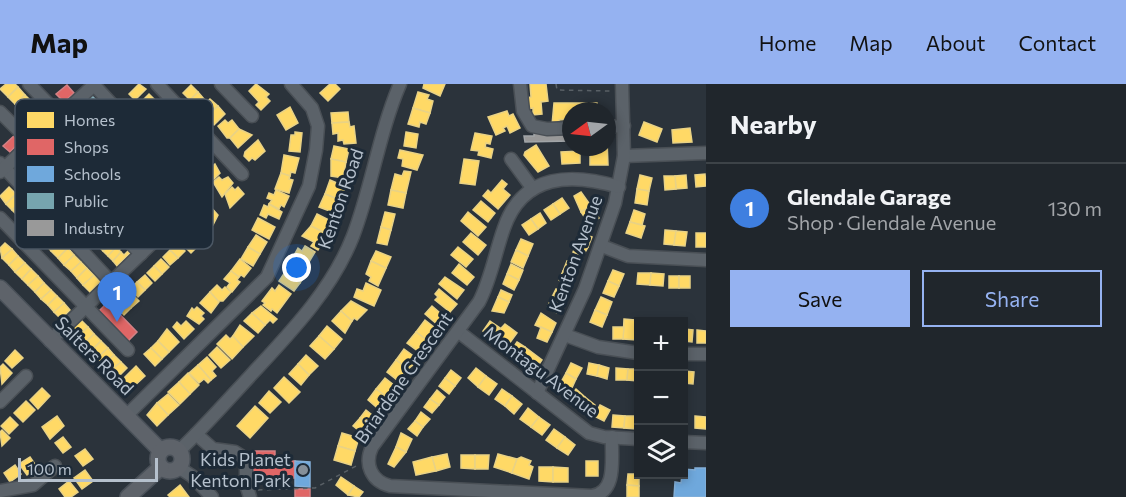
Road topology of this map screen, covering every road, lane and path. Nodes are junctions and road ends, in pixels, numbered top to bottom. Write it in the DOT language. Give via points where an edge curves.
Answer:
graph roads {
  1 [pos="29,84"];
  2 [pos="95,84"];
  3 [pos="157,84"];
  4 [pos="221,84"];
  5 [pos="291,84"];
  6 [pos="400,84"];
  7 [pos="520,84"];
  8 [pos="556,84"];
  9 [pos="623,88"];
  10 [pos="46,99"];
  11 [pos="78,99"];
  12 [pos="109,99"];
  13 [pos="171,99"];
  14 [pos="0,112"];
  15 [pos="252,116"];
  16 [pos="15,126"];
  17 [pos="616,126"];
  18 [pos="624,126"];
  19 [pos="562,128"];
  20 [pos="213,143"];
  21 [pos="706,153"];
  22 [pos="624,156"];
  23 [pos="15,157"];
  24 [pos="511,159"];
  25 [pos="2,168"];
  26 [pos="242,174"];
  27 [pos="15,182"];
  28 [pos="619,187"];
  29 [pos="533,189"];
  30 [pos="0,218"];
  31 [pos="15,233"];
  32 [pos="602,246"];
  33 [pos="30,249"];
  34 [pos="79,249"];
  35 [pos="136,249"];
  36 [pos="146,249"];
  37 [pos="141,254"];
  38 [pos="706,260"];
  39 [pos="112,283"];
  40 [pos="0,288"];
  41 [pos="87,307"];
  42 [pos="459,332"];
  43 [pos="565,334"];
  44 [pos="50,341"];
  45 [pos="128,350"];
  46 [pos="634,352"];
  47 [pos="688,354"];
  48 [pos="706,354"];
  49 [pos="26,376"];
  50 [pos="537,393"];
  51 [pos="0,402"];
  52 [pos="126,416"];
  53 [pos="196,434"];
  54 [pos="612,437"];
  55 [pos="634,439"];
  56 [pos="688,442"];
  57 [pos="706,443"];
  58 [pos="161,451"];
  59 [pos="179,451"];
  60 [pos="368,459"];
  61 [pos="55,466"];
  62 [pos="161,467"];
  63 [pos="178,467"];
  64 [pos="0,491"];
  65 [pos="249,495"];
  66 [pos="128,497"];
  67 [pos="212,497"];
  1 -- 10 [label="street"];
  2 -- 11 [label="street"];
  2 -- 12 [label="street"];
  3 -- 13 [label="street"];
  4 -- 15 [label="street"];
  5 -- 52 [label="street" via="312,108 318,126 316,150 309,186 267,277"];
  6 -- 53 [label="street, Kenton Road" via="387,114 352,238 333,275 299,321"];
  7 -- 19 [label="street" via="523,111 532,126"];
  8 -- 9 [label="path" via="557,90"];
  9 -- 18 [label="street, Kenton Avenue"];
  14 -- 16 [label="street"];
  17 -- 18 [label="street"];
  18 -- 22 [label="street, Kenton Avenue"];
  20 -- 26 [label="street"];
  21 -- 22 [label="street"];
  22 -- 28 [label="street, Kenton Avenue"];
  23 -- 25 [label="street"];
  24 -- 29 [label="street"];
  25 -- 27 [label="street"];
  28 -- 29 [label="street, Briardene Crescent" via="593,179 569,178"];
  28 -- 32 [label="street, Kenton Avenue"];
  29 -- 42 [label="street, Briardene Crescent" via="510,214 485,289"];
  30 -- 31 [label="street"];
  32 -- 38 [label="street" via="628,256"];
  32 -- 43 [label="street, Kenton Avenue"];
  33 -- 41 [label="street"];
  34 -- 39 [label="street"];
  35 -- 37 [label="street"];
  36 -- 37 [label="street"];
  37 -- 39 [label="street"];
  39 -- 41 [label="street"];
  40 -- 44 [label="main road, Salters Road"];
  41 -- 44 [label="street"];
  41 -- 45 [label="street"];
  42 -- 50 [label="street, Montagu Avenue"];
  42 -- 60 [label="street, Briardene Crescent" via="372,447"];
  43 -- 46 [label="street" via="598,348"];
  43 -- 50 [label="street, Kenton Avenue"];
  44 -- 52 [label="main road, Salters Road"];
  47 -- 48 [label="street"];
  49 -- 51 [label="street"];
  50 -- 54 [label="street, Montagu Avenue" via="589,433"];
  52 -- 58 [label="main road, Salters Road"];
  53 -- 59 [label="street, Kenton Road"];
  53 -- 65 [label="street" via="213,449 235,452 246,459"];
  54 -- 55 [label="street, Montagu Avenue"];
  54 -- 60 [label="street, Briardene Crescent" via="610,483 602,493 592,496 390,486 372,475"];
  56 -- 57 [label="street"];
  58 -- 59 [label="main road" via="166,447"];
  58 -- 62 [label="main road"];
  59 -- 63 [label="main road" via="182,458"];
  60 -- 65 [label="path" via="315,488 263,488"];
  61 -- 64 [label="street" via="33,485"];
  62 -- 63 [label="main road" via="170,471"];
  62 -- 66 [label="main road"];
  63 -- 67 [label="street"];
}
